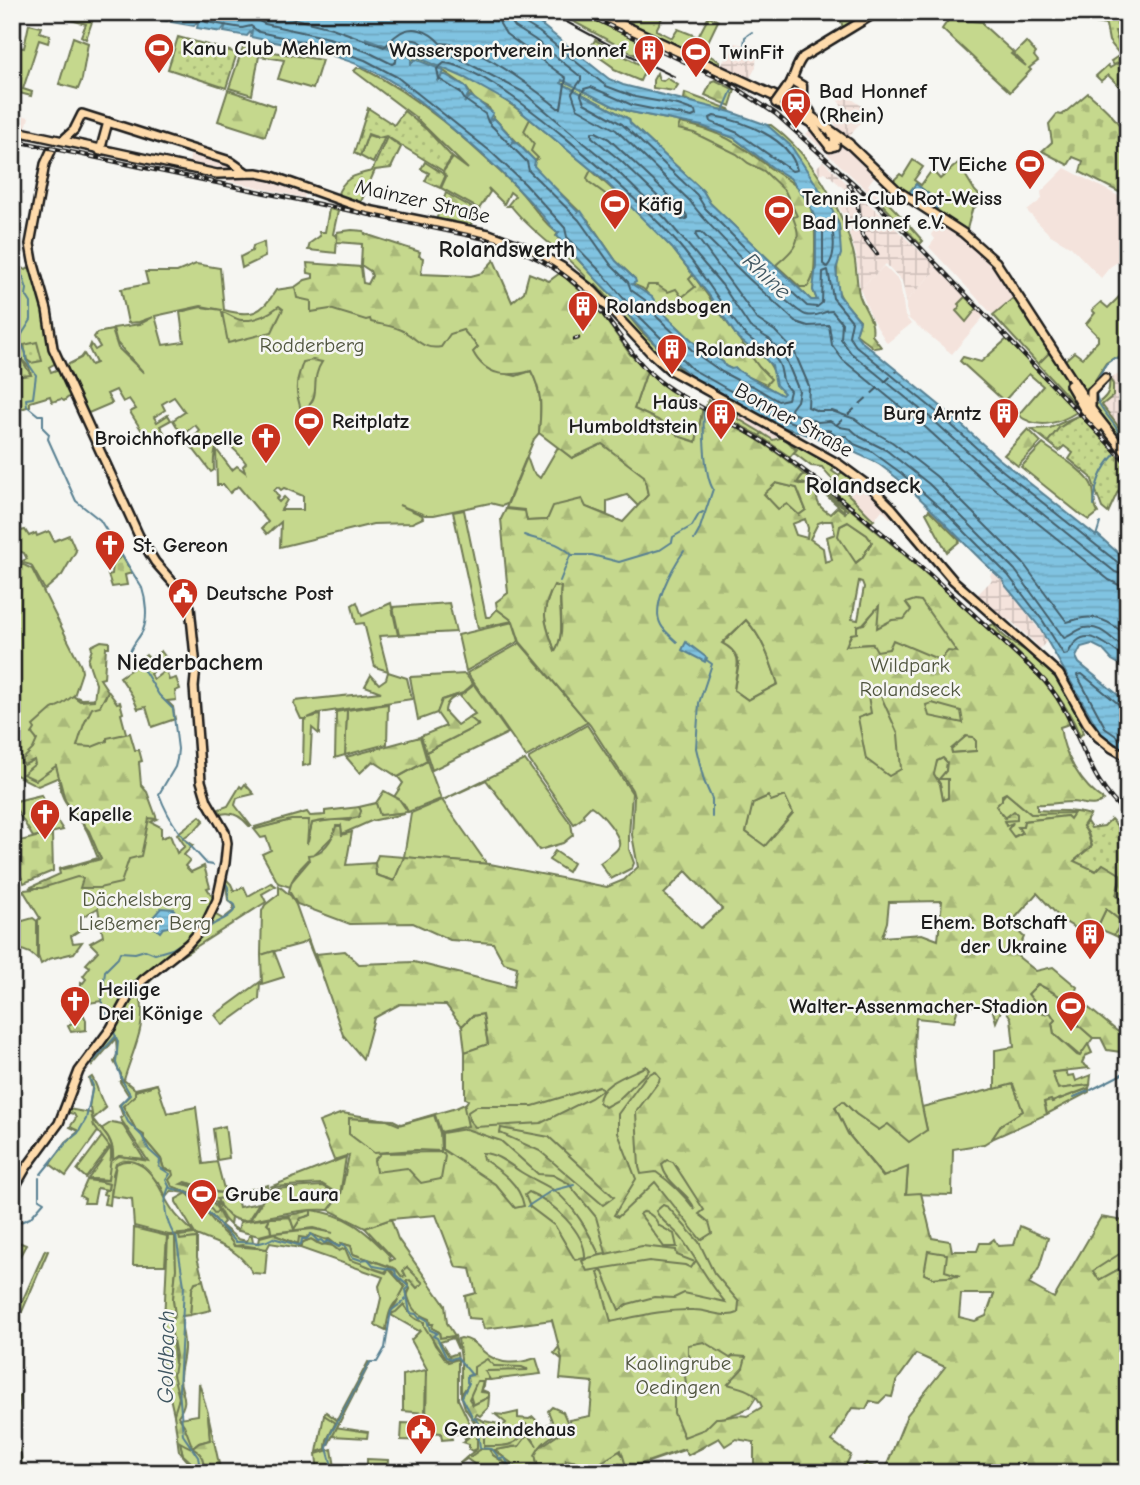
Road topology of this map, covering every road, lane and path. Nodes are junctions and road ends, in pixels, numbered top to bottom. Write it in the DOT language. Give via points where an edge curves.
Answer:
graph roads {
  1 [pos="594,12"];
  2 [pos="601,12"];
  3 [pos="875,13"];
  4 [pos="797,52"];
  5 [pos="808,54"];
  6 [pos="692,58"];
  7 [pos="791,84"];
  8 [pos="774,93"];
  9 [pos="776,104"];
  10 [pos="800,112"];
  11 [pos="817,118"];
  12 [pos="107,123"];
  13 [pos="12,132"];
  14 [pos="63,140"];
  15 [pos="852,147"];
  16 [pos="99,148"];
  17 [pos="834,148"];
  18 [pos="51,151"];
  19 [pos="142,158"];
  20 [pos="240,170"];
  21 [pos="1057,356"];
  22 [pos="1075,384"];
  23 [pos="710,393"];
  24 [pos="1092,410"];
  25 [pos="1128,456"];
  26 [pos="1128,757"];
  27 [pos="12,1192"];
  1 -- 6 [label="highway"];
  2 -- 8 [label="highway"];
  3 -- 5 [label="main road"];
  4 -- 5 [label="main road"];
  5 -- 7 [label="main road" via="797,64"];
  6 -- 9 [label="highway"];
  6 -- 10 [label="highway"];
  7 -- 8 [label="highway" via="802,91 797,99"];
  7 -- 9 [label="main road, bridge"];
  7 -- 11 [label="highway" via="802,86 803,102"];
  8 -- 11 [label="highway"];
  9 -- 10 [label="main road"];
  10 -- 15 [label="highway"];
  10 -- 17 [label="highway" via="834,135"];
  11 -- 15 [label="highway"];
  12 -- 14 [label="main road, Mainzer Straße" via="83,117"];
  12 -- 16 [label="main road"];
  12 -- 20 [label="main road, Mainzer Straße" via="195,148"];
  13 -- 16 [label="main road"];
  15 -- 17 [label="main road"];
  15 -- 21 [label="main road" via="898,191 986,251"];
  16 -- 19 [label="main road"];
  16 -- 19 [label="main road"];
  18 -- 27 [label="main road" via="32,223 31,251 53,348 139,536 187,600 196,662 201,781 227,843 218,896 200,931 128,997 111,1028 86,1057 59,1123"];
  19 -- 20 [label="main road" via="217,174"];
  20 -- 23 [label="main road, Mainzer Straße" via="278,178 383,214 489,234 534,251 593,291 660,362"];
  21 -- 22 [label="main road"];
  21 -- 25 [label="main road" via="1093,420"];
  22 -- 24 [label="main road"];
  22 -- 24 [label="main road" via="1086,390 1105,378 1089,396"];
  23 -- 26 [label="main road, Bonner Straße" via="863,480 953,580 1065,682 1098,737"];
  24 -- 25 [label="main road"];
}
